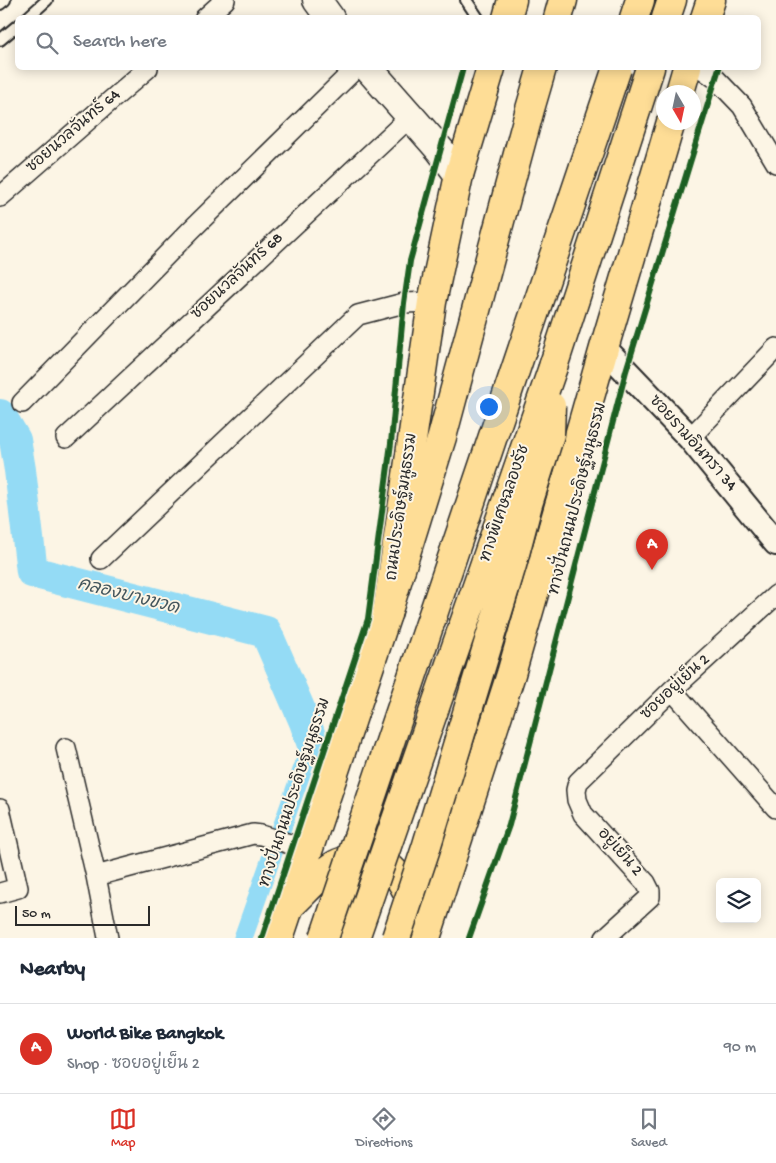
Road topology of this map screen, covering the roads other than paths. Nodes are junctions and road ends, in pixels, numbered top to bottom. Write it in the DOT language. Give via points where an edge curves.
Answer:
graph roads {
  1 [pos="5,0"];
  2 [pos="47,0"];
  3 [pos="225,0"];
  4 [pos="317,0"];
  5 [pos="466,0"];
  6 [pos="512,0"];
  7 [pos="563,0"];
  8 [pos="640,0"];
  9 [pos="672,0"];
  10 [pos="711,0"];
  11 [pos="0,4"];
  12 [pos="30,15"];
  13 [pos="208,15"];
  14 [pos="328,15"];
  15 [pos="476,15"];
  16 [pos="507,15"];
  17 [pos="559,15"];
  18 [pos="635,15"];
  19 [pos="667,15"];
  20 [pos="706,15"];
  21 [pos="15,28"];
  22 [pos="0,40"];
  23 [pos="146,70"];
  24 [pos="354,70"];
  25 [pos="370,70"];
  26 [pos="491,70"];
  27 [pos="541,70"];
  28 [pos="616,70"];
  29 [pos="649,70"];
  30 [pos="687,70"];
  31 [pos="705,70"];
  32 [pos="682,85"];
  33 [pos="410,117"];
  34 [pos="669,130"];
  35 [pos="776,163"];
  36 [pos="459,175"];
  37 [pos="0,197"];
  38 [pos="432,302"];
  39 [pos="604,348"];
  40 [pos="776,348"];
  41 [pos="553,366"];
  42 [pos="22,403"];
  43 [pos="66,438"];
  44 [pos="690,438"];
  45 [pos="776,543"];
  46 [pos="101,559"];
  47 [pos="776,596"];
  48 [pos="387,614"];
  49 [pos="672,690"];
  50 [pos="66,748"];
  51 [pos="578,782"];
  52 [pos="776,808"];
  53 [pos="0,809"];
  54 [pos="299,847"];
  55 [pos="96,876"];
  56 [pos="0,894"];
  57 [pos="290,907"];
  58 [pos="108,938"];
  59 [pos="279,938"];
  60 [pos="324,938"];
  61 [pos="355,938"];
  62 [pos="396,938"];
  63 [pos="424,938"];
  64 [pos="605,938"];
  1 -- 11 [label="lane"];
  2 -- 12 [label="lane"];
  3 -- 13 [label="street"];
  4 -- 14 [label="main road"];
  5 -- 15 [label="lane"];
  6 -- 16 [label="main road"];
  7 -- 17 [label="main road"];
  8 -- 18 [label="main road"];
  9 -- 19 [label="main road"];
  10 -- 20 [label="main road"];
  21 -- 22 [label="lane"];
  23 -- 37 [label="street, ซอยนวลจันทร์ 64"];
  24 -- 42 [label="street"];
  25 -- 33 [label="main road"];
  26 -- 36 [label="main road, ถนนประดิษฐ์มนูธรรม"];
  27 -- 48 [label="main road" via="442,437"];
  28 -- 60 [label="main road, ทางพิเศษฉลองรัช, bridge"];
  29 -- 41 [label="main road, ทางพิเศษฉลองรัช"];
  30 -- 32 [label="main road"];
  31 -- 35 [label="street" via="742,106"];
  33 -- 36 [label="main road"];
  33 -- 43 [label="street, ซอยนวลจันทร์ 68"];
  34 -- 39 [label="main road"];
  36 -- 38 [label="main road, ถนนประดิษฐ์มนูธรรม"];
  38 -- 46 [label="street" via="404,303 358,315"];
  38 -- 48 [label="main road, ถนนประดิษฐ์มนูธรรม"];
  39 -- 44 [label="street, ซอยรามอินทรา 34"];
  39 -- 63 [label="main road" via="511,674"];
  40 -- 44 [label="street"];
  41 -- 61 [label="main road, ทางพิเศษฉลองรัช, bridge"];
  41 -- 62 [label="main road, bridge" via="550,434"];
  44 -- 45 [label="street, ซอยรามอินทรา 34"];
  47 -- 49 [label="street, ซอยอยู่เย็น 2"];
  48 -- 54 [label="main road, ถนนประดิษฐ์มนูธรรม"];
  49 -- 51 [label="street, ซอยอยู่เย็น 2"];
  49 -- 52 [label="street"];
  50 -- 55 [label="street"];
  51 -- 64 [label="street, อยู่เย็น 2" via="576,790 580,808 646,882 650,891 650,897"];
  53 -- 56 [label="street" via="18,888"];
  54 -- 55 [label="street" via="253,834"];
  54 -- 57 [label="main road, ถนนประดิษฐ์มนูธรรม"];
  55 -- 58 [label="street"];
  57 -- 59 [label="main road, ถนนประดิษฐ์มนูธรรม"];
  57 -- 63 [label="main road" via="336,864 358,858 370,859 386,864 396,872 408,891"];
}
